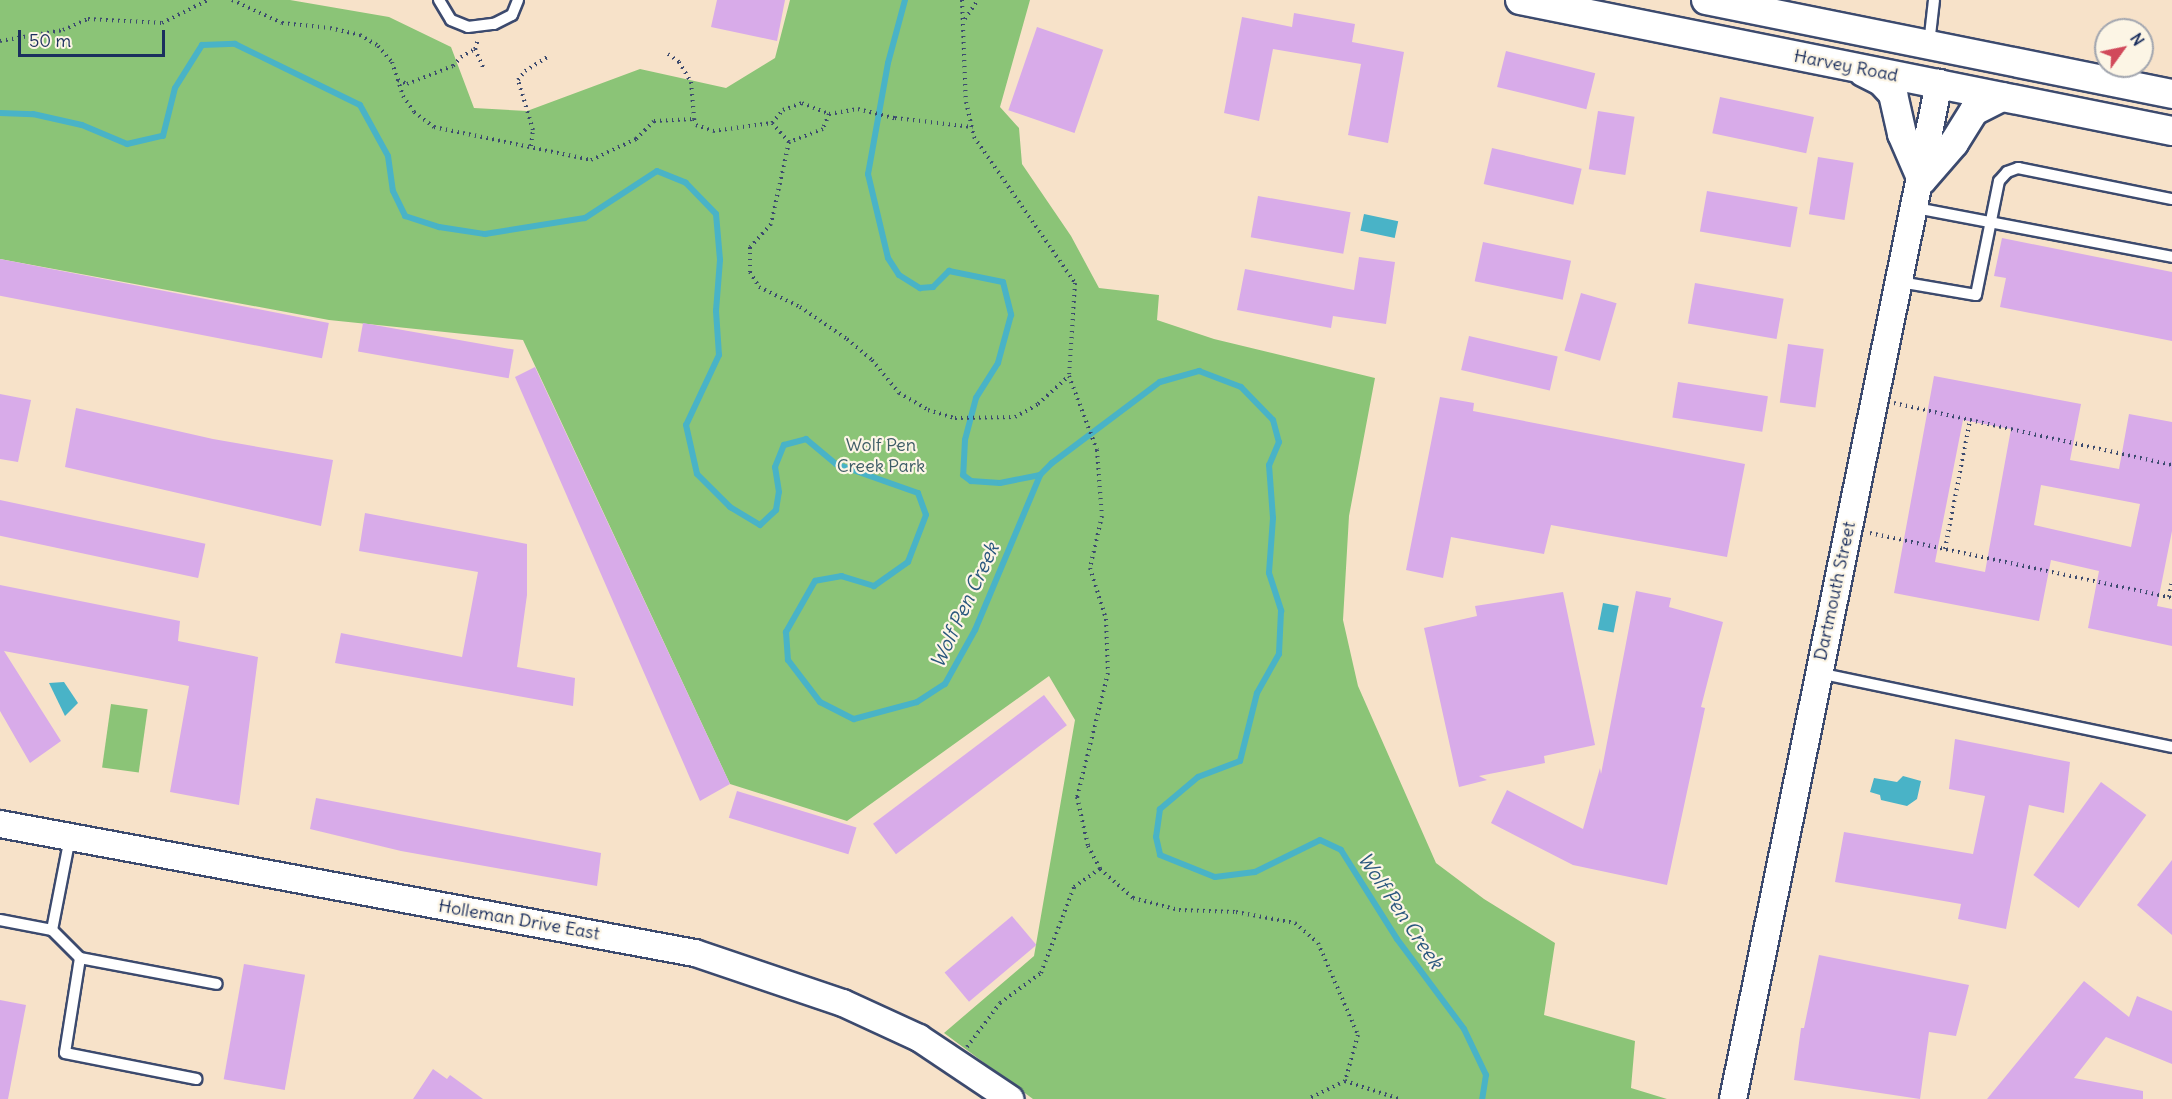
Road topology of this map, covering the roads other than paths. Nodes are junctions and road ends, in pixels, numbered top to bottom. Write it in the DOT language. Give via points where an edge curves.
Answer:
graph roads {
  1 [pos="439,0"];
  2 [pos="518,0"];
  3 [pos="1520,0"];
  4 [pos="1707,0"];
  5 [pos="1934,0"];
  6 [pos="1866,31"];
  7 [pos="1929,44"];
  8 [pos="2036,67"];
  9 [pos="1853,68"];
  10 [pos="1939,83"];
  11 [pos="2172,94"];
  12 [pos="2002,97"];
  13 [pos="2170,130"];
  14 [pos="1922,180"];
  15 [pos="2172,200"];
  16 [pos="1916,208"];
  17 [pos="1992,220"];
  18 [pos="2172,256"];
  19 [pos="1900,282"];
  20 [pos="1818,673"];
  21 [pos="2172,747"];
  22 [pos="0,824"];
  23 [pos="70,837"];
  24 [pos="0,920"];
  25 [pos="52,930"];
  26 [pos="80,958"];
  27 [pos="217,984"];
  28 [pos="196,1079"];
  29 [pos="1010,1099"];
  30 [pos="1733,1099"];
  1 -- 2 [label="lane" via="451,20 468,27 512,15"];
  3 -- 9 [label="main road, Harvey Road"];
  4 -- 6 [label="main road, Harvey Road"];
  5 -- 7 [label="lane"];
  6 -- 7 [label="main road, Harvey Road"];
  6 -- 10 [label="main road" via="1890,53 1923,68"];
  7 -- 8 [label="main road, Harvey Road"];
  8 -- 10 [label="main road" via="2011,81 1956,71"];
  8 -- 11 [label="main road, Harvey Road"];
  9 -- 10 [label="main road, Harvey Road"];
  9 -- 14 [label="main road" via="1881,81 1893,94 1902,134"];
  10 -- 12 [label="main road, Harvey Road"];
  10 -- 14 [label="street, Dartmouth Street"];
  12 -- 13 [label="main road, Harvey Road"];
  12 -- 14 [label="main road" via="1974,111 1954,143"];
  14 -- 16 [label="street, Dartmouth Street"];
  15 -- 17 [label="lane" via="2018,168 1999,181"];
  16 -- 17 [label="lane"];
  16 -- 19 [label="street, Dartmouth Street"];
  17 -- 18 [label="lane"];
  17 -- 19 [label="lane" via="1976,295"];
  19 -- 20 [label="street, Dartmouth Street"];
  20 -- 21 [label="lane"];
  20 -- 30 [label="street, Dartmouth Street"];
  22 -- 23 [label="street, Holleman Drive East"];
  23 -- 25 [label="lane"];
  23 -- 29 [label="street, Holleman Drive East" via="695,953 843,1004 919,1038"];
  24 -- 25 [label="lane"];
  25 -- 26 [label="lane"];
  26 -- 27 [label="lane"];
  26 -- 28 [label="lane" via="65,1053"];
}
